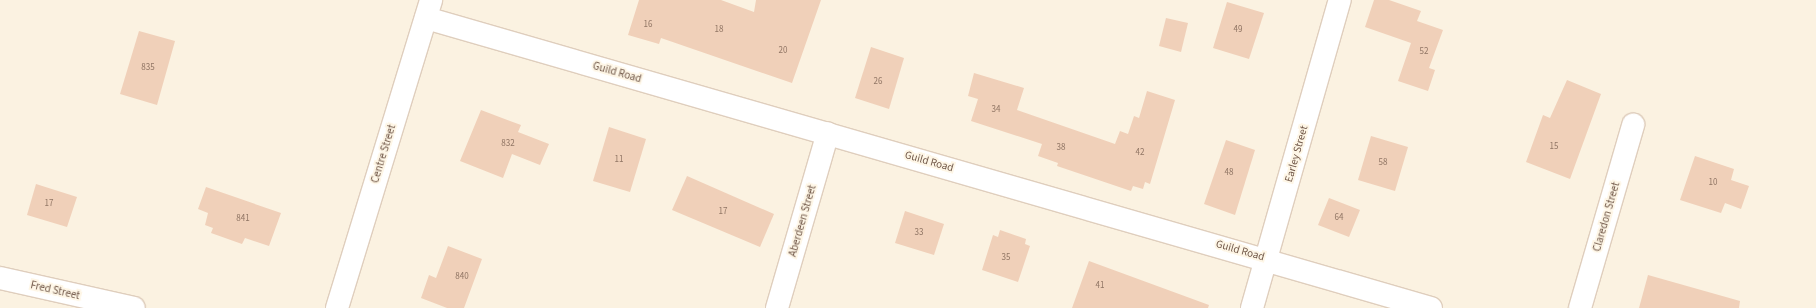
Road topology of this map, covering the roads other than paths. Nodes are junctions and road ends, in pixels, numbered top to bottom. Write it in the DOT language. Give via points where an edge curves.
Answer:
graph roads {
  1 [pos="1340,0"];
  2 [pos="428,9"];
  3 [pos="1633,125"];
  4 [pos="828,133"];
  5 [pos="1267,259"];
  6 [pos="0,278"];
  7 [pos="134,308"];
  8 [pos="337,308"];
  9 [pos="777,308"];
  10 [pos="1252,308"];
  11 [pos="1431,308"];
  12 [pos="1580,308"];
  1 -- 5 [label="street, Earley Street"];
  2 -- 4 [label="street, Guild Road"];
  2 -- 8 [label="street, Centre Street"];
  3 -- 12 [label="street, Claredon Street"];
  4 -- 5 [label="street, Guild Road"];
  4 -- 9 [label="street, Aberdeen Street"];
  5 -- 10 [label="street, Earley Street"];
  5 -- 11 [label="street, Guild Road"];
  6 -- 7 [label="street, Fred Street"];
}
